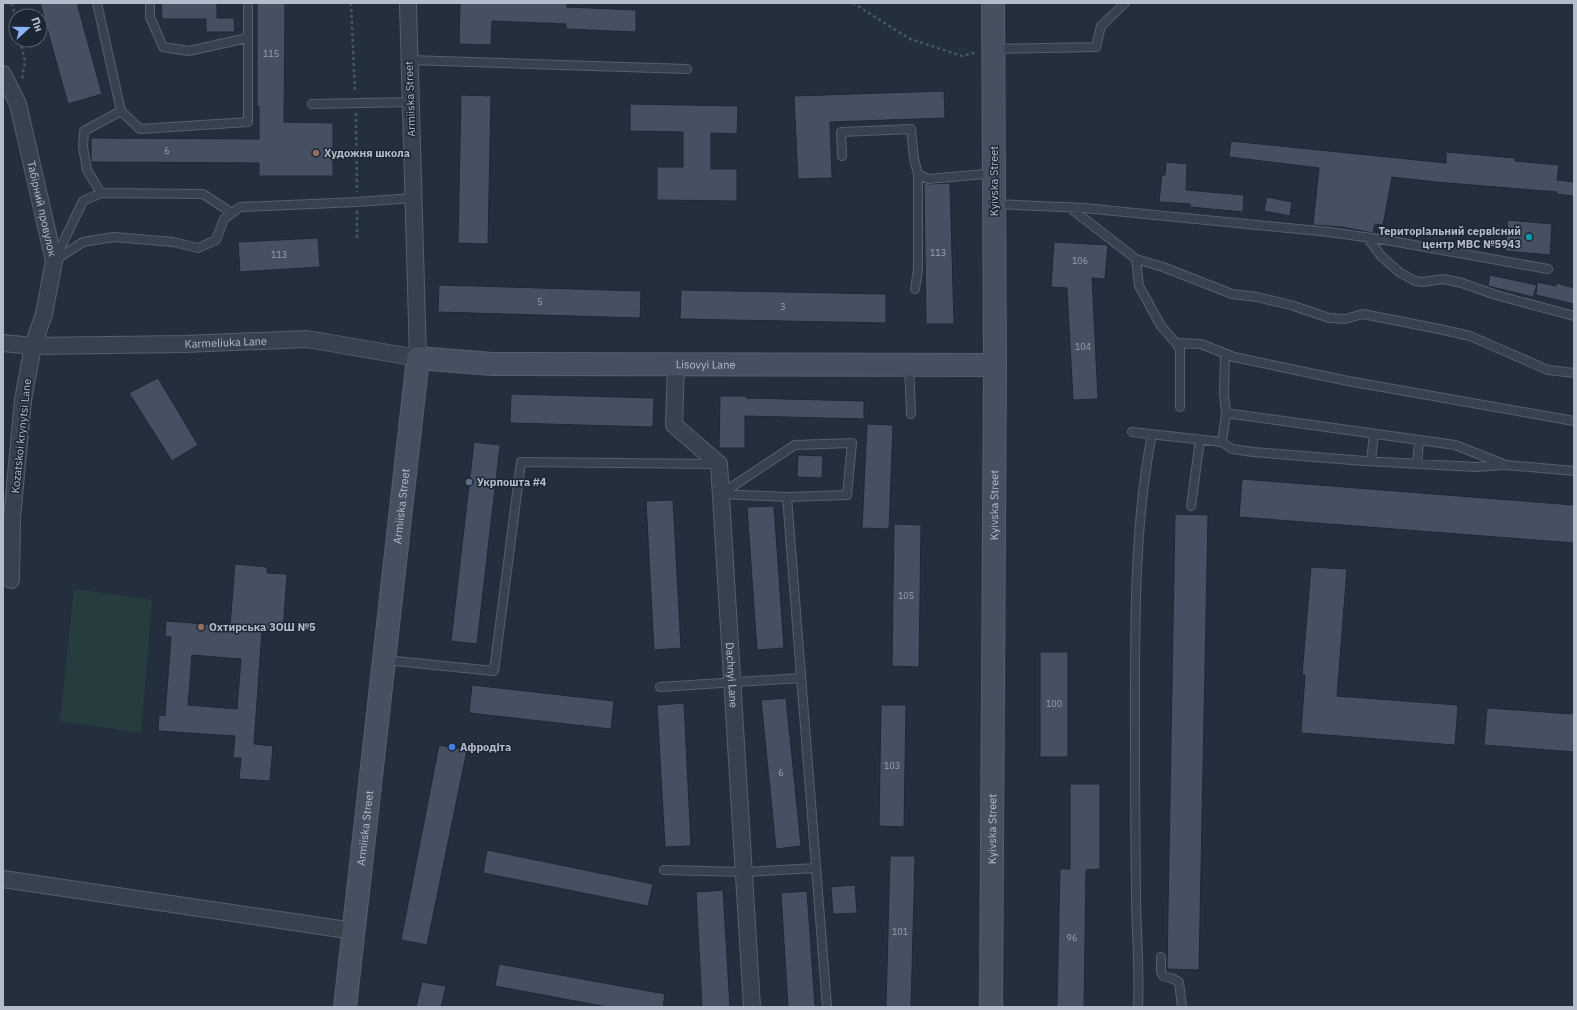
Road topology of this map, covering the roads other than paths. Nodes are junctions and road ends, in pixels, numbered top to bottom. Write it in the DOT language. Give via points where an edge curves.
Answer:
graph roads {
  1 [pos="97,3"];
  2 [pos="150,3"];
  3 [pos="248,3"];
  4 [pos="408,3"];
  5 [pos="985,3"];
  6 [pos="993,3"];
  7 [pos="1125,3"];
  8 [pos="247,38"];
  9 [pos="988,50"];
  10 [pos="409,60"];
  11 [pos="687,69"];
  12 [pos="3,74"];
  13 [pos="410,102"];
  14 [pos="312,104"];
  15 [pos="121,112"];
  16 [pos="842,156"];
  17 [pos="918,174"];
  18 [pos="985,174"];
  19 [pos="102,192"];
  20 [pos="413,198"];
  21 [pos="994,204"];
  22 [pos="1069,207"];
  23 [pos="232,213"];
  24 [pos="1367,237"];
  25 [pos="1136,259"];
  26 [pos="54,261"];
  27 [pos="1548,268"];
  28 [pos="915,289"];
  29 [pos="1574,316"];
  30 [pos="1176,342"];
  31 [pos="3,343"];
  32 [pos="33,346"];
  33 [pos="1226,354"];
  34 [pos="418,358"];
  35 [pos="676,364"];
  36 [pos="909,364"];
  37 [pos="991,365"];
  38 [pos="1574,373"];
  39 [pos="1180,407"];
  40 [pos="1226,413"];
  41 [pos="911,414"];
  42 [pos="1574,421"];
  43 [pos="1132,432"];
  44 [pos="1152,434"];
  45 [pos="1374,434"];
  46 [pos="1200,440"];
  47 [pos="1420,441"];
  48 [pos="1222,442"];
  49 [pos="1371,461"];
  50 [pos="719,464"];
  51 [pos="1417,464"];
  52 [pos="1506,465"];
  53 [pos="1574,471"];
  54 [pos="721,494"];
  55 [pos="787,497"];
  56 [pos="1191,506"];
  57 [pos="11,580"];
  58 [pos="384,660"];
  59 [pos="801,678"];
  60 [pos="732,682"];
  61 [pos="660,687"];
  62 [pos="816,868"];
  63 [pos="664,870"];
  64 [pos="744,872"];
  65 [pos="3,879"];
  66 [pos="354,931"];
  67 [pos="1161,957"];
  68 [pos="346,1007"];
  69 [pos="752,1007"];
  70 [pos="827,1007"];
  71 [pos="982,1007"];
  72 [pos="991,1007"];
  73 [pos="1138,1007"];
  74 [pos="1182,1007"];
  1 -- 15 [label="lane"];
  2 -- 8 [label="lane" via="150,17 163,47 189,51"];
  3 -- 8 [label="lane"];
  4 -- 10 [label="street, Armiiska Street"];
  5 -- 9 [label="main road, Kyivska Street"];
  6 -- 9 [label="main road, Kyivska Street"];
  7 -- 9 [label="lane" via="1101,26 1096,47"];
  8 -- 15 [label="lane" via="248,122 140,129"];
  9 -- 18 [label="main road, Kyivska Street"];
  9 -- 21 [label="main road, Kyivska Street"];
  10 -- 11 [label="lane"];
  10 -- 13 [label="street, Armiiska Street"];
  12 -- 26 [label="street, Табірний провулок" via="18,104"];
  13 -- 14 [label="lane"];
  13 -- 20 [label="street, Armiiska Street"];
  15 -- 19 [label="lane" via="84,131 83,147 87,170"];
  16 -- 17 [label="lane" via="841,132 911,129"];
  17 -- 18 [label="lane" via="928,179"];
  17 -- 28 [label="lane" via="918,269"];
  18 -- 37 [label="main road, Kyivska Street"];
  19 -- 23 [label="lane" via="203,194"];
  19 -- 26 [label="lane" via="83,201"];
  20 -- 23 [label="lane" via="240,207"];
  20 -- 34 [label="street, Armiiska Street"];
  21 -- 22 [label="lane"];
  21 -- 37 [label="main road, Kyivska Street"];
  22 -- 24 [label="lane" via="1279,226"];
  22 -- 25 [label="lane"];
  23 -- 26 [label="lane" via="224,219 216,240 198,248 173,242 114,237 83,242"];
  24 -- 27 [label="lane"];
  24 -- 29 [label="lane" via="1381,256 1399,272 1415,281 1443,280 1462,283"];
  25 -- 30 [label="lane" via="1139,286 1161,326"];
  25 -- 38 [label="lane" via="1232,294 1264,298 1329,318 1345,319 1363,314 1470,336 1548,370"];
  26 -- 32 [label="street, Табірний провулок" via="44,314"];
  30 -- 33 [label="lane" via="1201,344"];
  30 -- 39 [label="lane" via="1180,349"];
  31 -- 32 [label="street"];
  32 -- 34 [label="street, Karmeliuka Lane" via="307,339"];
  32 -- 57 [label="street, Kozatskoi krynytsi Lane" via="23,400 12,518"];
  33 -- 40 [label="lane"];
  33 -- 42 [label="lane" via="1348,381"];
  34 -- 35 [label="main road, Lisovyi Lane" via="492,364"];
  34 -- 58 [label="main road, Armiiska Street"];
  35 -- 36 [label="main road, Lisovyi Lane"];
  35 -- 50 [label="street" via="674,425"];
  36 -- 37 [label="main road, Lisovyi Lane"];
  36 -- 41 [label="lane"];
  37 -- 71 [label="main road, Kyivska Street"];
  37 -- 72 [label="main road, Kyivska Street"];
  40 -- 45 [label="lane"];
  40 -- 48 [label="lane"];
  43 -- 44 [label="lane"];
  44 -- 46 [label="lane"];
  44 -- 73 [label="lane" via="1141,520 1135,635"];
  45 -- 47 [label="lane"];
  45 -- 49 [label="lane"];
  46 -- 48 [label="lane"];
  46 -- 56 [label="lane"];
  47 -- 51 [label="lane"];
  47 -- 52 [label="lane" via="1455,445"];
  48 -- 49 [label="lane" via="1232,449 1253,452"];
  49 -- 51 [label="lane"];
  50 -- 54 [label="street, Dachnyi Lane"];
  50 -- 58 [label="lane" via="521,462 494,672"];
  51 -- 52 [label="lane" via="1476,467"];
  52 -- 53 [label="lane"];
  54 -- 55 [label="lane"];
  54 -- 55 [label="lane" via="795,445 852,443 847,495"];
  54 -- 60 [label="street, Dachnyi Lane"];
  55 -- 59 [label="lane"];
  58 -- 66 [label="main road, Armiiska Street"];
  59 -- 60 [label="lane"];
  59 -- 62 [label="lane"];
  60 -- 61 [label="lane"];
  60 -- 64 [label="street, Dachnyi Lane"];
  62 -- 64 [label="lane"];
  62 -- 70 [label="lane"];
  63 -- 64 [label="lane"];
  64 -- 69 [label="street, Dachnyi Lane"];
  65 -- 66 [label="street"];
  66 -- 68 [label="main road, Armiiska Street"];
  67 -- 74 [label="lane" via="1163,976 1179,982"];
}
